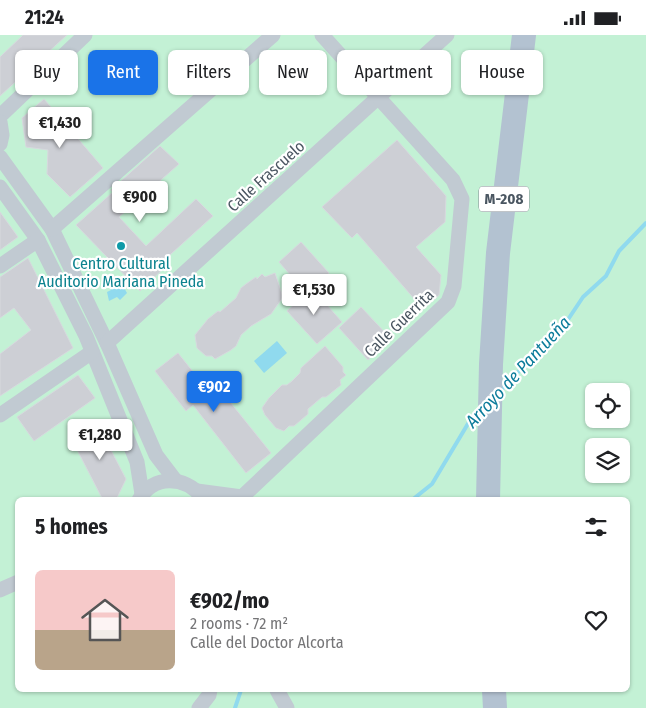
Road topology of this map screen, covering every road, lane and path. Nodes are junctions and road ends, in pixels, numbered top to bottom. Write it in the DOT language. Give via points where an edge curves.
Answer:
graph roads {
  1 [pos="85,35"];
  2 [pos="273,35"];
  3 [pos="322,35"];
  4 [pos="448,35"];
  5 [pos="524,35"];
  6 [pos="378,99"];
  7 [pos="0,116"];
  8 [pos="0,122"];
  9 [pos="0,144"];
  10 [pos="0,157"];
  11 [pos="0,187"];
  12 [pos="52,229"];
  13 [pos="38,240"];
  14 [pos="0,267"];
  15 [pos="108,343"];
  16 [pos="92,351"];
  17 [pos="0,415"];
  18 [pos="175,480"];
  19 [pos="200,495"];
  20 [pos="141,497"];
  21 [pos="229,497"];
  22 [pos="244,497"];
  23 [pos="488,497"];
  24 [pos="15,583"];
  25 [pos="0,589"];
  26 [pos="210,692"];
  27 [pos="278,692"];
  28 [pos="494,692"];
  29 [pos="198,708"];
  30 [pos="287,708"];
  31 [pos="495,708"];
  1 -- 7 [label="street"];
  2 -- 12 [label="street"];
  3 -- 6 [label="street, Calle Guerrita"];
  4 -- 6 [label="street, Calle Frascuelo"];
  5 -- 23 [label="main road, M-208" via="498,253"];
  6 -- 15 [label="street, Calle Frascuelo"];
  6 -- 22 [label="street, Calle Guerrita" via="453,180 462,199 454,286 448,302"];
  8 -- 9 [label="street"];
  10 -- 12 [label="street"];
  11 -- 13 [label="street"];
  12 -- 15 [label="street"];
  13 -- 14 [label="street"];
  13 -- 16 [label="street"];
  15 -- 18 [label="street" via="156,455"];
  16 -- 17 [label="street"];
  16 -- 20 [label="street" via="138,462"];
  18 -- 19 [label="street, Calle Guerrita" via="188,484"];
  18 -- 20 [label="street" via="152,485"];
  19 -- 21 [label="street, Calle Guerrita"];
  24 -- 25 [label="street"];
  26 -- 29 [label="street"];
  27 -- 30 [label="street"];
  28 -- 31 [label="main road"];
}
